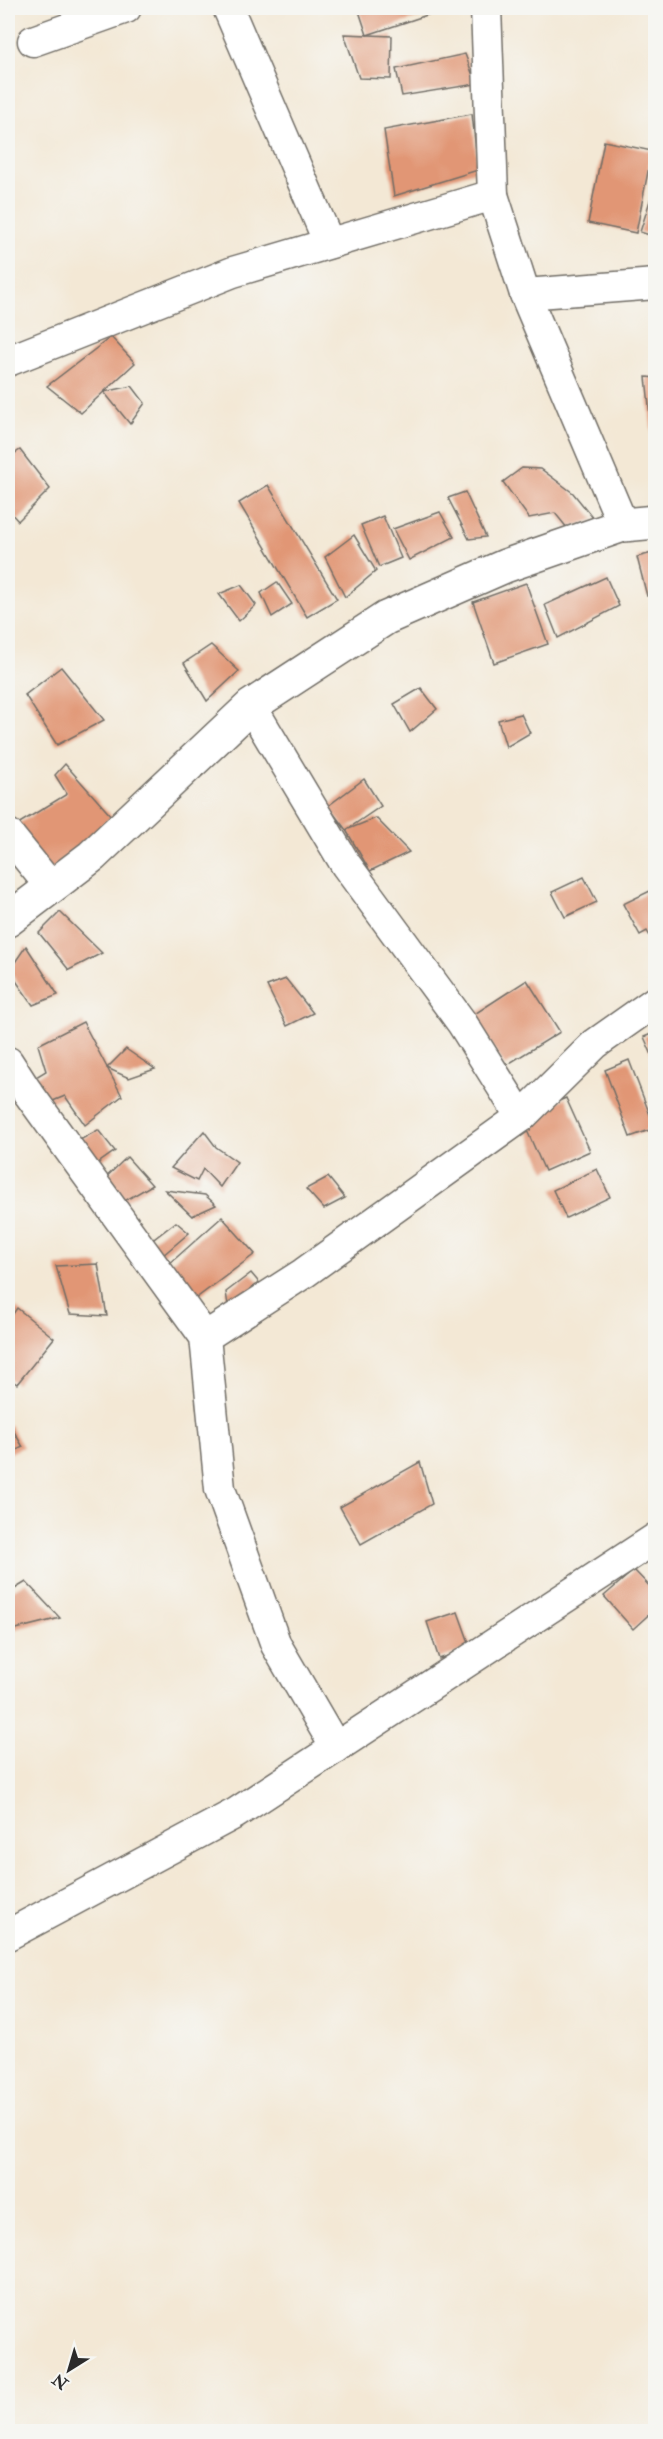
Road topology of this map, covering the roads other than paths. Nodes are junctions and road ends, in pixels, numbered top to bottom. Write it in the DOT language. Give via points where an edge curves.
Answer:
graph roads {
  1 [pos="126,8"];
  2 [pos="228,8"];
  3 [pos="486,8"];
  4 [pos="33,41"];
  5 [pos="493,195"];
  6 [pos="329,243"];
  7 [pos="656,284"];
  8 [pos="525,294"];
  9 [pos="8,361"];
  10 [pos="656,522"];
  11 [pos="623,525"];
  12 [pos="251,706"];
  13 [pos="8,834"];
  14 [pos="51,887"];
  15 [pos="8,920"];
  16 [pos="656,1001"];
  17 [pos="8,1062"];
  18 [pos="521,1118"];
  19 [pos="205,1337"];
  20 [pos="656,1538"];
  21 [pos="336,1748"];
  22 [pos="8,1935"];
  1 -- 4 [label="street"];
  2 -- 6 [label="street"];
  3 -- 5 [label="street"];
  5 -- 6 [label="street"];
  5 -- 8 [label="street"];
  6 -- 9 [label="street" via="233,272"];
  7 -- 8 [label="street"];
  8 -- 11 [label="street"];
  10 -- 11 [label="main road"];
  11 -- 12 [label="main road" via="505,566 386,618"];
  12 -- 14 [label="main road" via="92,856"];
  12 -- 18 [label="street" via="346,865 462,1023"];
  13 -- 14 [label="street"];
  14 -- 15 [label="main road"];
  16 -- 18 [label="street" via="595,1044"];
  17 -- 19 [label="street"];
  18 -- 19 [label="street" via="304,1273"];
  19 -- 21 [label="street" via="220,1489 276,1645"];
  20 -- 21 [label="street"];
  21 -- 22 [label="street" via="236,1814"];
}
